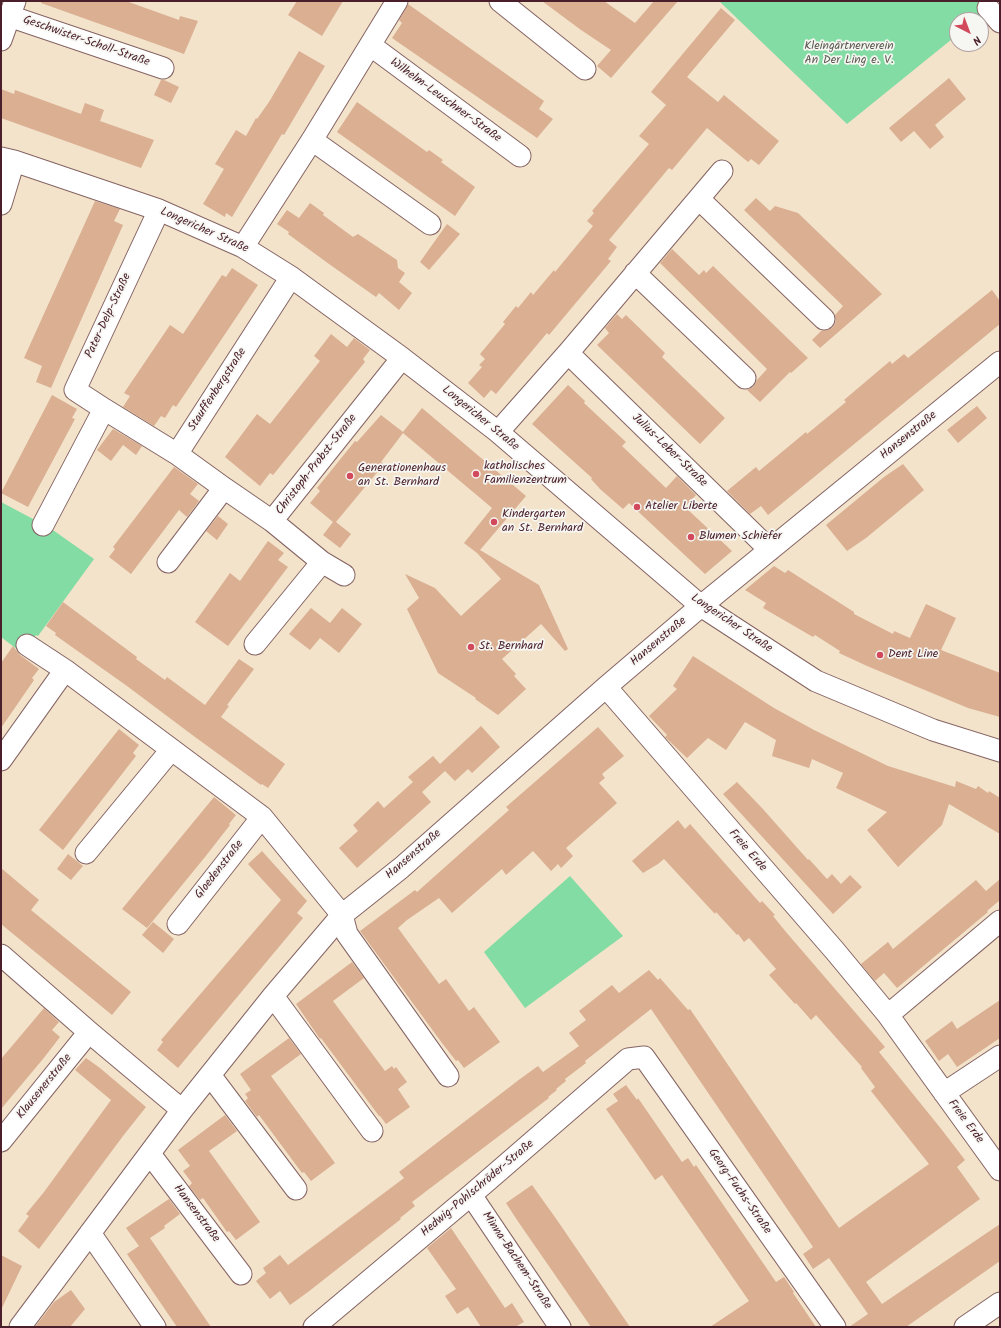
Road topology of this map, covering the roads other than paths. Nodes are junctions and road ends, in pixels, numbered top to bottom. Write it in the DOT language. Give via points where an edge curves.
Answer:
graph roads {
  1 [pos="397,1"];
  2 [pos="500,1"];
  3 [pos="12,9"];
  4 [pos="1,40"];
  5 [pos="370,45"];
  6 [pos="163,68"];
  7 [pos="585,69"];
  8 [pos="312,140"];
  9 [pos="520,156"];
  10 [pos="8,160"];
  11 [pos="722,171"];
  12 [pos="699,199"];
  13 [pos="1,204"];
  14 [pos="159,210"];
  15 [pos="430,224"];
  16 [pos="243,247"];
  17 [pos="635,273"];
  18 [pos="291,277"];
  19 [pos="824,319"];
  20 [pos="568,353"];
  21 [pos="402,358"];
  22 [pos="1000,362"];
  23 [pos="745,378"];
  24 [pos="104,409"];
  25 [pos="498,432"];
  26 [pos="177,454"];
  27 [pos="224,488"];
  28 [pos="272,521"];
  29 [pos="43,525"];
  30 [pos="770,550"];
  31 [pos="168,562"];
  32 [pos="322,562"];
  33 [pos="344,575"];
  34 [pos="701,606"];
  35 [pos="255,644"];
  36 [pos="27,645"];
  37 [pos="65,670"];
  38 [pos="606,687"];
  39 [pos="171,750"];
  40 [pos="1000,751"];
  41 [pos="1,760"];
  42 [pos="262,817"];
  43 [pos="86,853"];
  44 [pos="342,915"];
  45 [pos="1000,921"];
  46 [pos="178,924"];
  47 [pos="4,963"];
  48 [pos="274,996"];
  49 [pos="888,1015"];
  50 [pos="89,1032"];
  51 [pos="1000,1056"];
  52 [pos="644,1057"];
  53 [pos="210,1075"];
  54 [pos="448,1076"];
  55 [pos="944,1093"];
  56 [pos="182,1110"];
  57 [pos="372,1131"];
  58 [pos="1,1141"];
  59 [pos="150,1154"];
  60 [pos="1000,1170"];
  61 [pos="296,1189"];
  62 [pos="471,1195"];
  63 [pos="90,1233"];
  64 [pos="241,1274"];
  65 [pos="1000,1303"];
  66 [pos="20,1327"];
  67 [pos="155,1327"];
  68 [pos="314,1327"];
  69 [pos="560,1327"];
  70 [pos="835,1327"];
  71 [pos="965,1327"];
  1 -- 5 [label="street"];
  2 -- 7 [label="street"];
  3 -- 4 [label="street, Geschwister-Scholl-Straße"];
  3 -- 6 [label="street, Geschwister-Scholl-Straße"];
  5 -- 8 [label="street"];
  5 -- 9 [label="street, Wilhelm-Leuschner-Straße"];
  8 -- 15 [label="street"];
  8 -- 16 [label="street"];
  10 -- 13 [label="street"];
  10 -- 14 [label="street, Longericher Straße"];
  11 -- 12 [label="street"];
  12 -- 17 [label="street"];
  12 -- 19 [label="street"];
  14 -- 16 [label="street, Longericher Straße"];
  14 -- 24 [label="street, Pater-Delp-Straße" via="75,390"];
  16 -- 18 [label="street, Longericher Straße"];
  17 -- 20 [label="street"];
  17 -- 23 [label="street"];
  18 -- 21 [label="street, Longericher Straße"];
  18 -- 26 [label="street, Stauffenbergstraße"];
  20 -- 25 [label="street"];
  20 -- 30 [label="street, Julius-Leber-Straße"];
  21 -- 25 [label="street, Longericher Straße"];
  21 -- 28 [label="street, Christoph-Probst-Straße"];
  22 -- 30 [label="street, Hansenstraße"];
  24 -- 26 [label="street, Pater-Delp-Straße"];
  24 -- 29 [label="street"];
  25 -- 34 [label="street, Longericher Straße"];
  26 -- 27 [label="street"];
  27 -- 28 [label="street"];
  27 -- 31 [label="street"];
  28 -- 32 [label="street, Christoph-Probst-Straße"];
  30 -- 34 [label="street, Hansenstraße"];
  32 -- 33 [label="street, Christoph-Probst-Straße"];
  32 -- 35 [label="street"];
  34 -- 38 [label="street, Hansenstraße"];
  34 -- 40 [label="street, Longericher Straße" via="816,681 933,730"];
  36 -- 37 [label="street"];
  37 -- 39 [label="street"];
  37 -- 41 [label="street"];
  38 -- 44 [label="street, Hansenstraße" via="401,868"];
  38 -- 49 [label="street, Freie Erde"];
  39 -- 42 [label="street"];
  39 -- 43 [label="street"];
  42 -- 44 [label="street"];
  42 -- 46 [label="street, Gloedenstraße"];
  44 -- 48 [label="street, Hansenstraße"];
  44 -- 54 [label="street" via="347,934"];
  45 -- 49 [label="street"];
  47 -- 50 [label="street"];
  48 -- 53 [label="street, Hansenstraße"];
  48 -- 57 [label="street"];
  49 -- 55 [label="street, Freie Erde"];
  50 -- 56 [label="street"];
  50 -- 58 [label="street, Klausenerstraße"];
  51 -- 55 [label="street, Freie Erde"];
  52 -- 62 [label="street, Hedwig-Pohlschröder-Straße" via="628,1059"];
  52 -- 70 [label="street, Georg-Fuchs-Straße"];
  53 -- 56 [label="street, Hansenstraße"];
  53 -- 61 [label="street"];
  55 -- 60 [label="street, Freie Erde"];
  56 -- 59 [label="street, Hansenstraße"];
  59 -- 63 [label="street, Hansenstraße"];
  59 -- 64 [label="street, Hansenstraße"];
  62 -- 68 [label="street, Hedwig-Pohlschröder-Straße"];
  62 -- 69 [label="street, Minna-Bachem-Straße"];
  63 -- 66 [label="street, Hansenstraße"];
  63 -- 67 [label="street"];
  65 -- 71 [label="street"];
}
